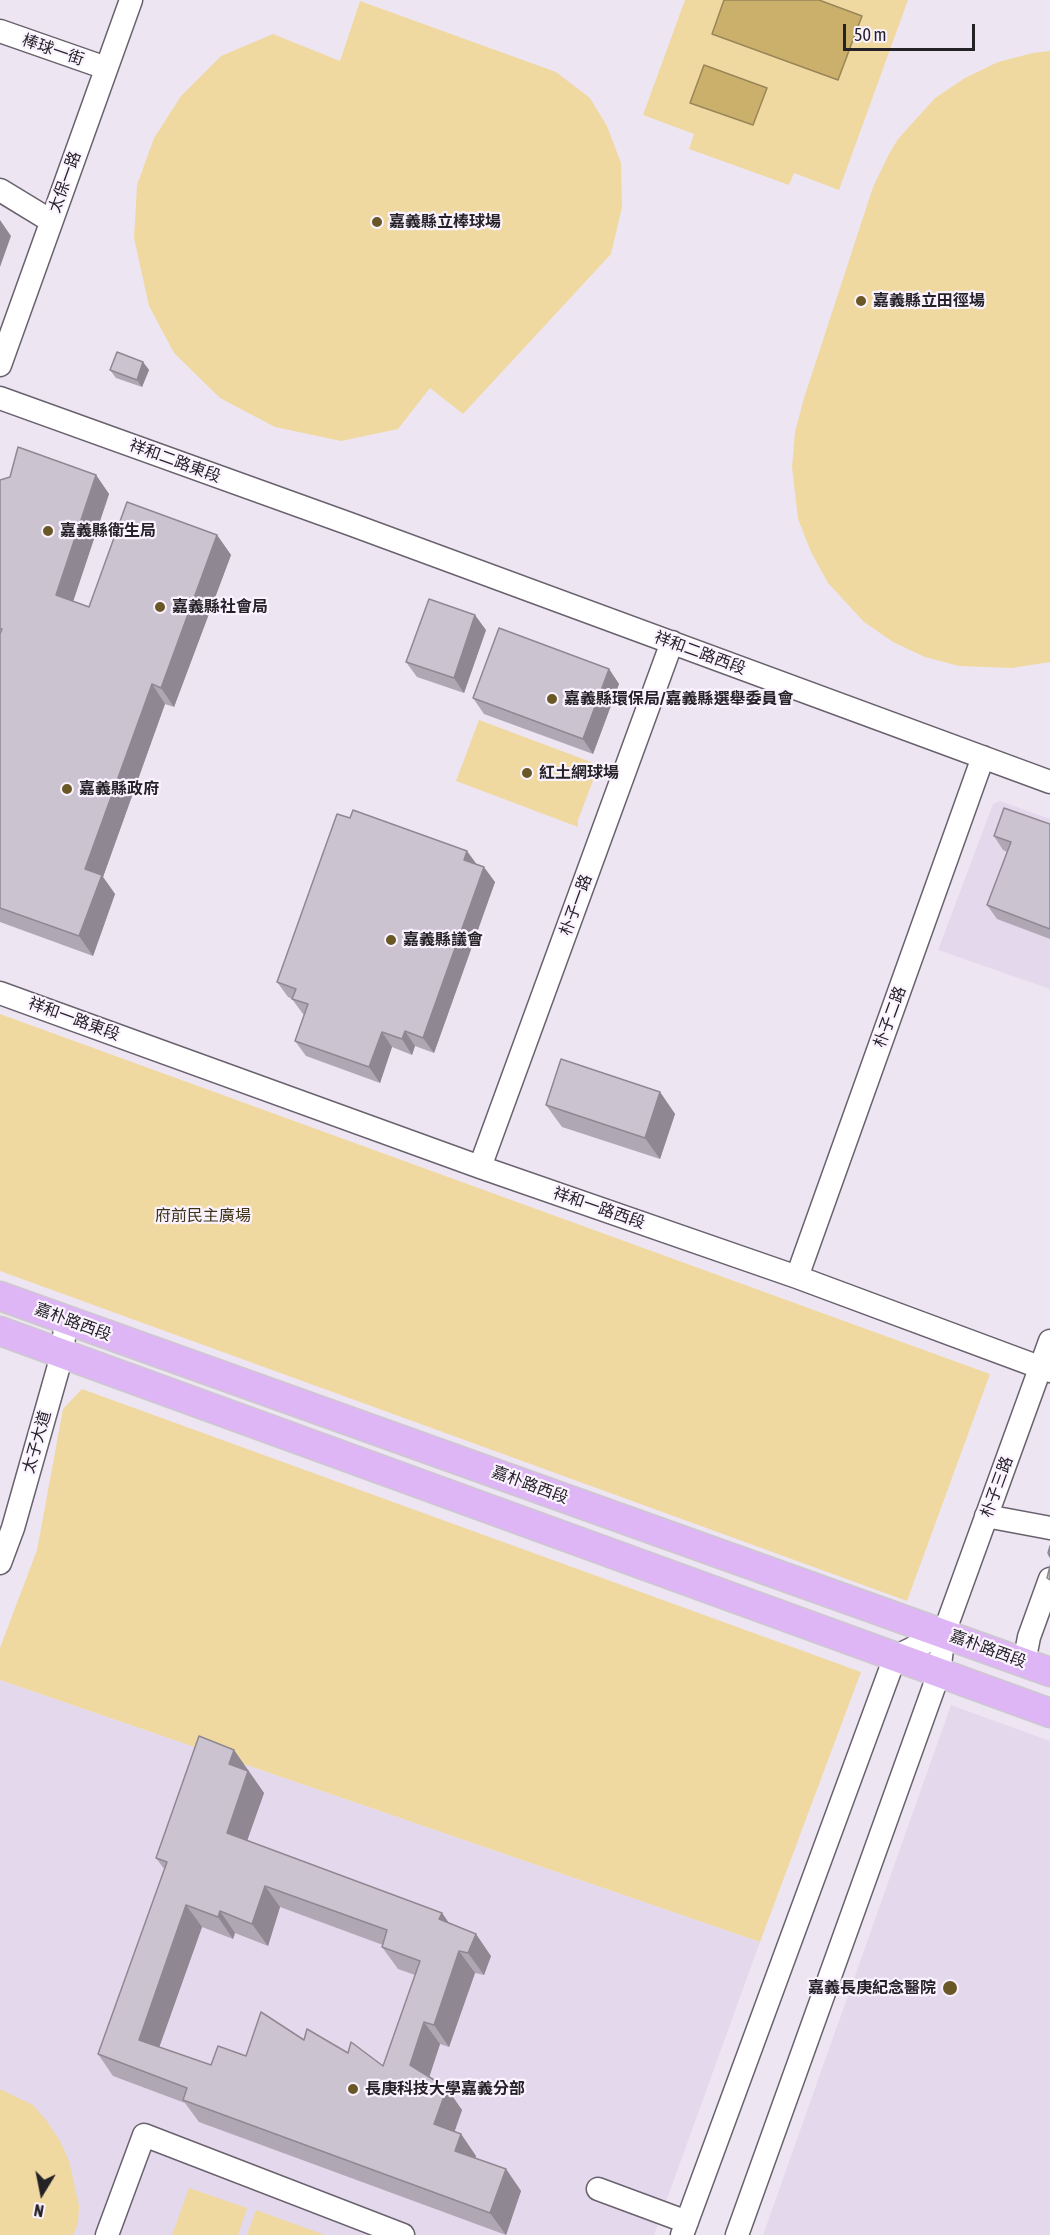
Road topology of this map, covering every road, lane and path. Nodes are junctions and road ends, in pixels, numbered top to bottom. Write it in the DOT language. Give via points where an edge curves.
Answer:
graph roads {
  1 [pos="131,0"];
  2 [pos="0,31"];
  3 [pos="106,68"];
  4 [pos="0,190"];
  5 [pos="51,221"];
  6 [pos="0,365"];
  7 [pos="0,398"];
  8 [pos="350,524"];
  9 [pos="672,642"];
  10 [pos="983,757"];
  11 [pos="1050,782"];
  12 [pos="0,993"];
  13 [pos="147,1046"];
  14 [pos="480,1167"];
  15 [pos="797,1277"];
  16 [pos="5,1298"];
  17 [pos="66,1319"];
  18 [pos="0,1332"];
  19 [pos="1050,1341"];
  20 [pos="62,1354"];
  21 [pos="1045,1369"];
  22 [pos="986,1516"];
  23 [pos="1050,1528"];
  24 [pos="0,1563"];
  25 [pos="1050,1579"];
  26 [pos="944,1633"];
  27 [pos="895,1657"];
  28 [pos="1037,1668"];
  29 [pos="939,1673"];
  30 [pos="1050,1713"];
  31 [pos="598,2189"];
  32 [pos="684,2228"];
  33 [pos="107,2235"];
  34 [pos="403,2235"];
  35 [pos="736,2235"];
  1 -- 3 [label="street, 太保一路"];
  2 -- 3 [label="street, 棒球一街"];
  3 -- 5 [label="street, 太保一路"];
  4 -- 5 [label="street"];
  5 -- 6 [label="street, 太保一路"];
  7 -- 8 [label="street, 祥和二路東段"];
  8 -- 9 [label="street, 祥和二路西段"];
  9 -- 10 [label="street, 祥和二路西段"];
  9 -- 14 [label="street, 朴子一路"];
  10 -- 11 [label="street, 祥和二路西段"];
  10 -- 15 [label="street, 朴子二路"];
  12 -- 13 [label="street, 祥和一路東段"];
  13 -- 14 [label="street, 祥和一路西段"];
  14 -- 15 [label="street, 祥和一路西段"];
  15 -- 21 [label="street, 祥和一路西段"];
  16 -- 17 [label="main road, 嘉朴路西段"];
  16 -- 18 [label="street"];
  17 -- 20 [label="street, 太子大道"];
  17 -- 26 [label="main road, 嘉朴路西段"];
  18 -- 20 [label="main road"];
  19 -- 21 [label="street, 朴子三路"];
  20 -- 24 [label="street, 太子大道"];
  20 -- 27 [label="main road"];
  21 -- 22 [label="street, 朴子三路"];
  22 -- 23 [label="street"];
  22 -- 26 [label="street, 朴子三路"];
  25 -- 28 [label="street" via="1029,1637"];
  26 -- 27 [label="street"];
  26 -- 28 [label="main road, 嘉朴路西段"];
  26 -- 29 [label="street, 朴子三路"];
  27 -- 29 [label="main road"];
  27 -- 32 [label="street"];
  29 -- 30 [label="main road"];
  29 -- 35 [label="street, 朴子三路"];
  31 -- 32 [label="street"];
  33 -- 34 [label="street" via="144,2135"];
}
